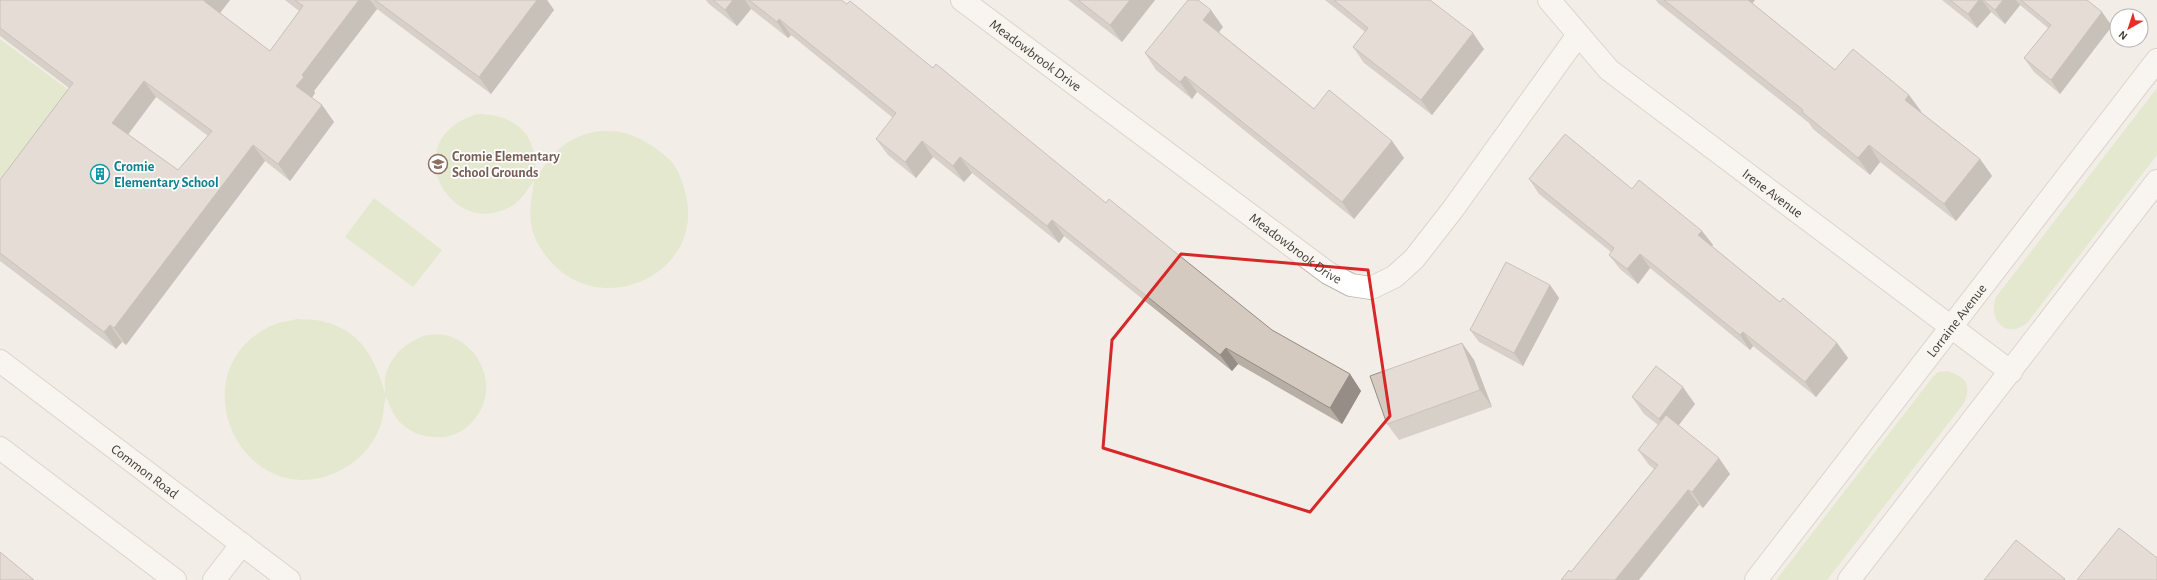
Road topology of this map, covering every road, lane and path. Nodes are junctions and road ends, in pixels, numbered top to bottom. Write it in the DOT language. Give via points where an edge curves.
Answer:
graph roads {
  1 [pos="962,0"];
  2 [pos="1549,0"];
  3 [pos="1578,35"];
  4 [pos="2157,60"];
  5 [pos="2157,180"];
  6 [pos="1951,327"];
  7 [pos="0,361"];
  8 [pos="2010,372"];
  9 [pos="0,448"];
  10 [pos="242,544"];
  11 [pos="175,580"];
  12 [pos="214,580"];
  13 [pos="289,580"];
  14 [pos="1756,580"];
  15 [pos="1849,580"];
  1 -- 3 [label="street, Meadowbrook Drive" via="1328,273 1351,284 1371,288 1394,277 1414,259"];
  2 -- 3 [label="street, Irene Avenue"];
  3 -- 6 [label="street, Irene Avenue" via="1609,70"];
  4 -- 6 [label="street, Lorraine Avenue"];
  5 -- 8 [label="street"];
  6 -- 8 [label="street, Irene Avenue"];
  6 -- 14 [label="street, Lorraine Avenue"];
  7 -- 10 [label="street, Common Road"];
  8 -- 15 [label="street"];
  9 -- 11 [label="street"];
  10 -- 12 [label="street"];
  10 -- 13 [label="street, Common Road"];
}
